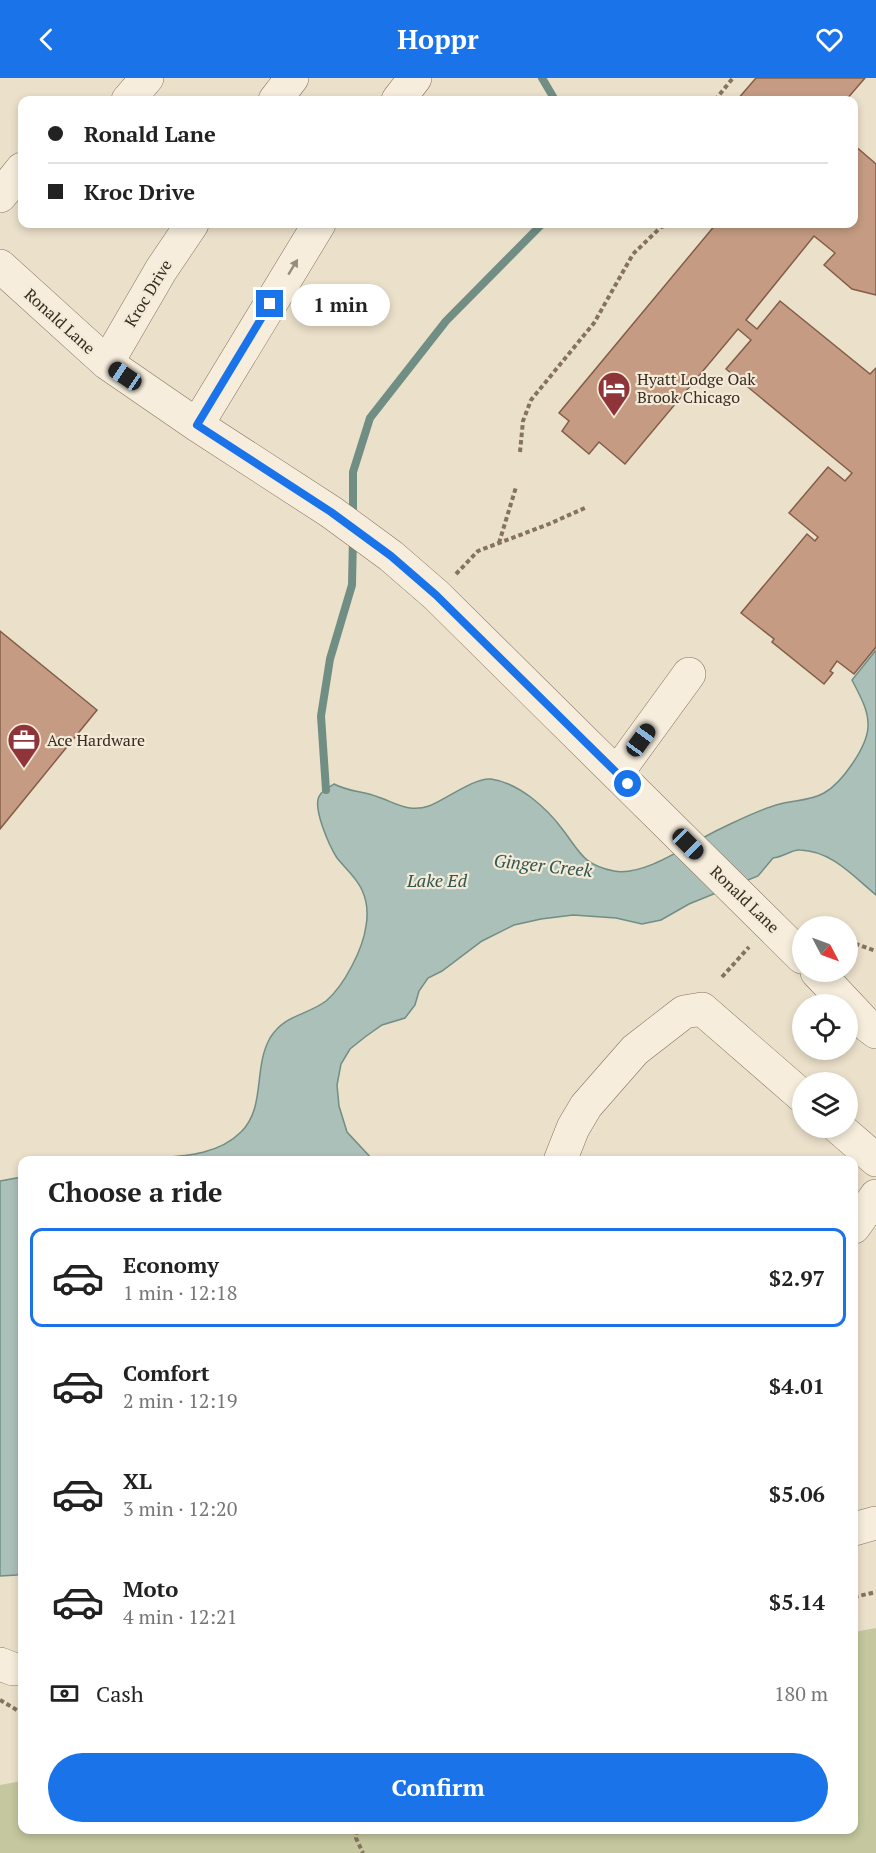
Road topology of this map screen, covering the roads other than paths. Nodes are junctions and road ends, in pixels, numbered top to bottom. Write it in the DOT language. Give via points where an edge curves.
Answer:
graph roads {
  1 [pos="147,78"];
  2 [pos="292,78"];
  3 [pos="415,78"];
  4 [pos="131,96"];
  5 [pos="278,96"];
  6 [pos="401,96"];
  7 [pos="189,228"];
  8 [pos="317,228"];
  9 [pos="0,266"];
  10 [pos="107,363"];
  11 [pos="197,425"];
  12 [pos="689,674"];
  13 [pos="617,773"];
  14 [pos="792,950"];
  15 [pos="826,982"];
  16 [pos="876,1032"];
  17 [pos="792,1087"];
  18 [pos="851,1138"];
  19 [pos="562,1156"];
  20 [pos="876,1160"];
  21 [pos="876,1196"];
  22 [pos="858,1221"];
  23 [pos="876,1523"];
  24 [pos="858,1528"];
  25 [pos="0,1664"];
  26 [pos="18,1669"];
  1 -- 4 [label="street"];
  2 -- 5 [label="street"];
  3 -- 6 [label="street"];
  7 -- 10 [label="street, Kroc Drive" via="160,270"];
  11 -- 8 [label="street, one-way"];
  9 -- 10 [label="street, Ronald Lane"];
  10 -- 11 [label="street, Ronald Lane"];
  11 -- 13 [label="street, Ronald Lane" via="371,541 436,595"];
  12 -- 13 [label="street"];
  13 -- 14 [label="street, Ronald Lane" via="672,827 755,925"];
  15 -- 16 [label="street"];
  17 -- 19 [label="street" via="702,1009 684,1012 635,1050 586,1106"];
  18 -- 20 [label="street"];
  21 -- 22 [label="street"];
  23 -- 24 [label="street"];
  25 -- 26 [label="street"];
}
